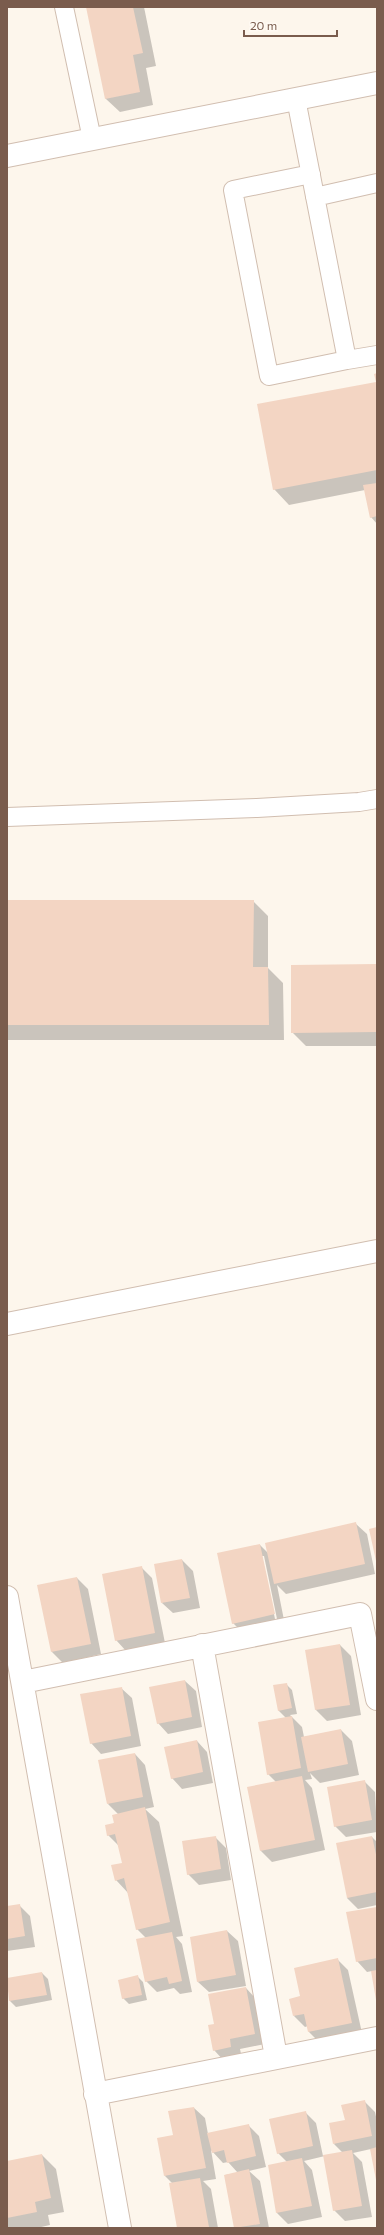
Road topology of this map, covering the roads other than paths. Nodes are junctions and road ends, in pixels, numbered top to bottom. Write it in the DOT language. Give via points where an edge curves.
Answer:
graph roads {
  1 [pos="64,7"];
  2 [pos="377,83"];
  3 [pos="296,99"];
  4 [pos="92,139"];
  5 [pos="7,156"];
  6 [pos="311,174"];
  7 [pos="377,183"];
  8 [pos="315,197"];
  9 [pos="377,354"];
  10 [pos="347,360"];
  11 [pos="377,798"];
  12 [pos="7,817"];
  13 [pos="377,1250"];
  14 [pos="7,1324"];
  15 [pos="7,1597"];
  16 [pos="202,1645"];
  17 [pos="23,1682"];
  18 [pos="377,1699"];
  19 [pos="377,2038"];
  20 [pos="276,2057"];
  21 [pos="95,2094"];
  22 [pos="120,2228"];
  1 -- 4 [label="lane"];
  2 -- 3 [label="street"];
  3 -- 4 [label="street"];
  3 -- 6 [label="lane"];
  4 -- 5 [label="street"];
  6 -- 8 [label="lane"];
  6 -- 10 [label="lane" via="233,190 269,376"];
  7 -- 8 [label="lane"];
  8 -- 10 [label="lane"];
  9 -- 10 [label="lane"];
  11 -- 12 [label="lane" via="360,802 257,808"];
  13 -- 14 [label="street"];
  15 -- 17 [label="street"];
  16 -- 17 [label="street"];
  16 -- 18 [label="street" via="360,1614"];
  16 -- 20 [label="street"];
  17 -- 21 [label="street"];
  19 -- 20 [label="street"];
  20 -- 21 [label="street"];
  21 -- 22 [label="street"];
}
